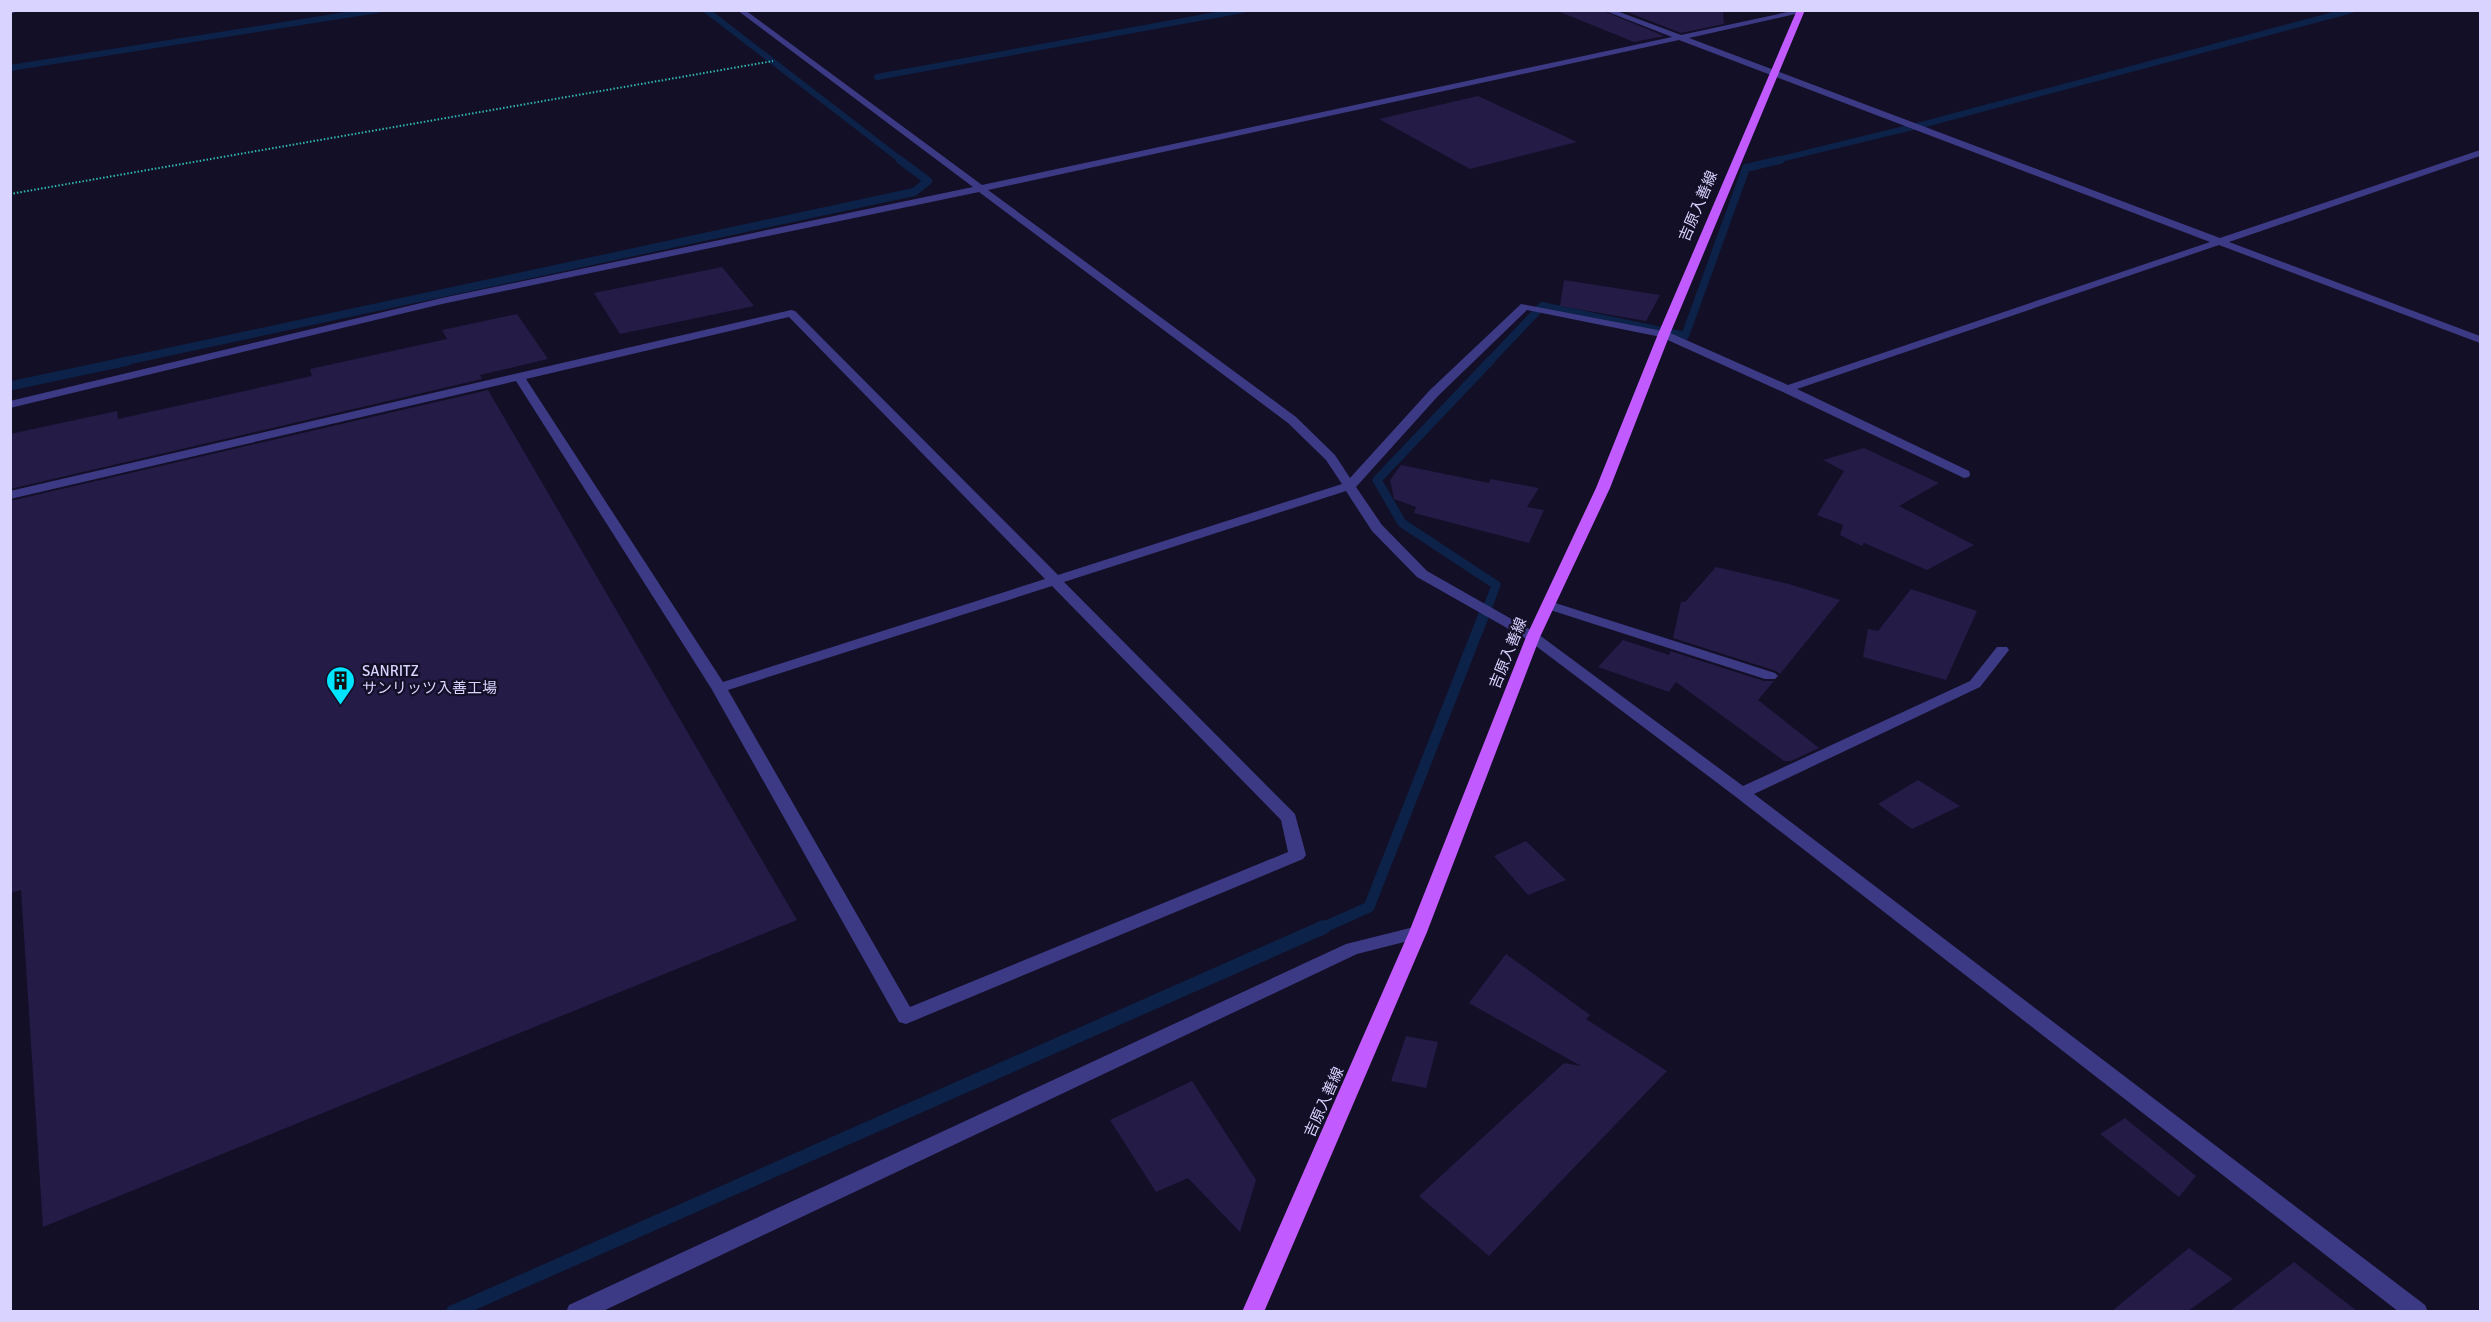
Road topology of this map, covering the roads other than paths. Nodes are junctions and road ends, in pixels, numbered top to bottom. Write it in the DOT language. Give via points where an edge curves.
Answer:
graph roads {
  1 [pos="18,10"];
  2 [pos="740,10"];
  3 [pos="1606,10"];
  4 [pos="1803,11"];
  5 [pos="10,12"];
  6 [pos="1680,38"];
  7 [pos="1775,75"];
  8 [pos="2481,153"];
  9 [pos="978,189"];
  10 [pos="2216,242"];
  11 [pos="1664,334"];
  12 [pos="2481,340"];
  13 [pos="519,377"];
  14 [pos="1787,389"];
  15 [pos="10,405"];
  16 [pos="1964,474"];
  17 [pos="1350,486"];
  18 [pos="10,495"];
  19 [pos="1055,580"];
  20 [pos="1549,605"];
  21 [pos="1533,637"];
  22 [pos="2002,650"];
  23 [pos="1770,676"];
  24 [pos="719,688"];
  25 [pos="1742,793"];
  26 [pos="1418,932"];
  27 [pos="577,1311"];
  28 [pos="1253,1311"];
  29 [pos="2417,1311"];
  1 -- 5 [label="street"];
  2 -- 9 [label="street"];
  3 -- 6 [label="street"];
  4 -- 6 [label="street"];
  4 -- 7 [label="main road, 吉原入善線"];
  6 -- 7 [label="street"];
  6 -- 9 [label="street"];
  7 -- 10 [label="street"];
  7 -- 11 [label="main road, 吉原入善線"];
  8 -- 10 [label="street"];
  9 -- 15 [label="street" via="442,301"];
  9 -- 17 [label="street" via="1292,420 1331,458"];
  10 -- 12 [label="street"];
  10 -- 14 [label="street"];
  11 -- 14 [label="street"];
  11 -- 17 [label="street" via="1525,306 1416,410"];
  11 -- 20 [label="main road, 吉原入善線" via="1603,488"];
  13 -- 18 [label="street"];
  13 -- 19 [label="street" via="791,313"];
  13 -- 24 [label="street"];
  14 -- 16 [label="street"];
  17 -- 19 [label="street"];
  17 -- 21 [label="street" via="1377,528 1422,574"];
  19 -- 24 [label="street"];
  19 -- 24 [label="street" via="1289,819 1297,855 906,1017"];
  20 -- 21 [label="main road, 吉原入善線"];
  20 -- 23 [label="street"];
  21 -- 25 [label="street"];
  21 -- 26 [label="main road, 吉原入善線"];
  22 -- 25 [label="street" via="1975,684"];
  25 -- 29 [label="street"];
  26 -- 27 [label="street" via="1352,949"];
  26 -- 28 [label="main road, 吉原入善線"];
}
